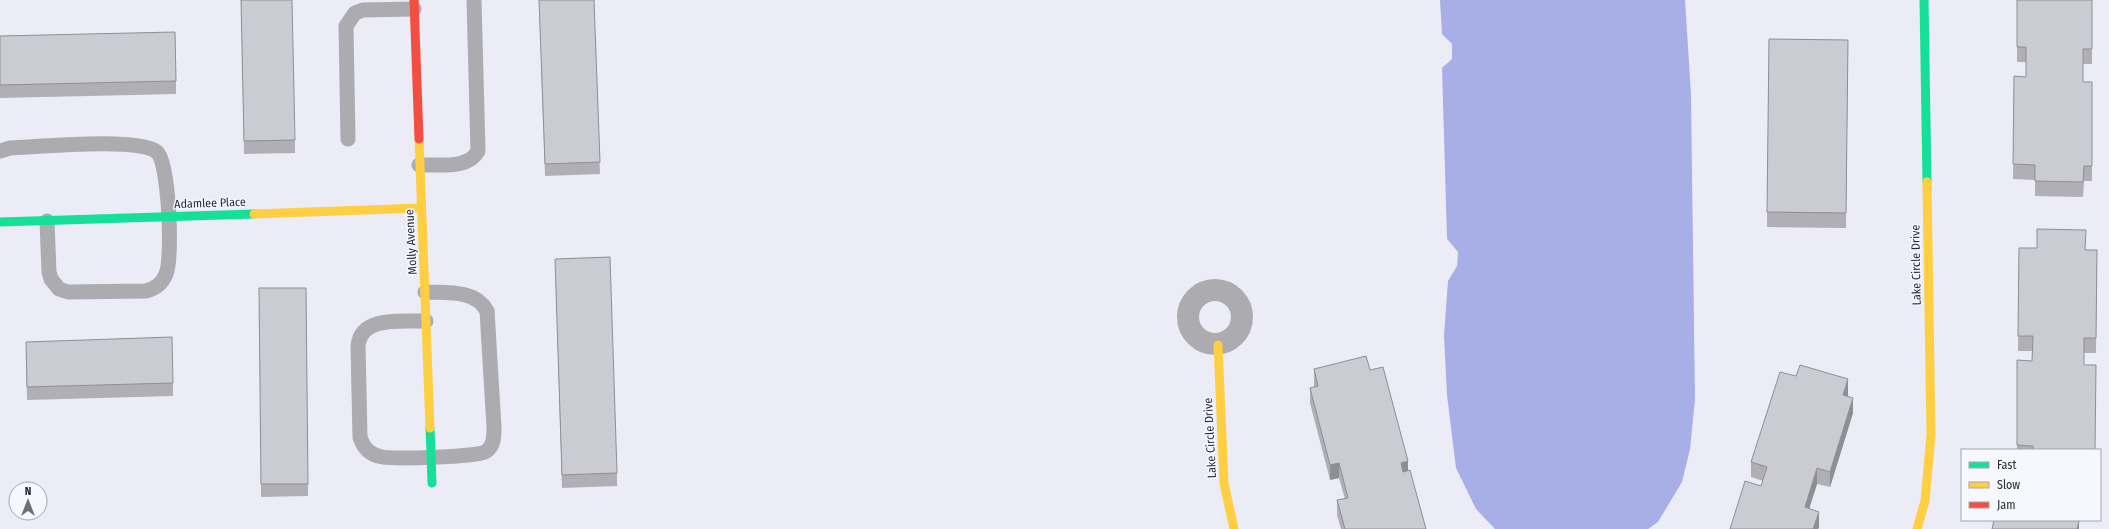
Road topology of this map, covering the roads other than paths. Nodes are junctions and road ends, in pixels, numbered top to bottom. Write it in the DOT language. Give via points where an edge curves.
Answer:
graph roads {
  1 [pos="474,0"];
  2 [pos="1924,0"];
  3 [pos="414,4"];
  4 [pos="348,139"];
  5 [pos="0,151"];
  6 [pos="419,164"];
  7 [pos="421,208"];
  8 [pos="168,216"];
  9 [pos="47,221"];
  10 [pos="0,222"];
  11 [pos="425,292"];
  12 [pos="426,322"];
  13 [pos="1218,345"];
  14 [pos="431,456"];
  15 [pos="432,483"];
  16 [pos="1234,529"];
  17 [pos="1917,529"];
  1 -- 6 [label="lane" via="478,151 475,157 464,163"];
  2 -- 17 [label="street, Lake Circle Drive" via="1930,435 1925,501"];
  3 -- 4 [label="lane" via="363,10 355,13 346,26"];
  3 -- 6 [label="street, Molly Avenue"];
  5 -- 8 [label="lane" via="10,148 106,144 149,148 162,159"];
  6 -- 7 [label="street, Molly Avenue"];
  7 -- 8 [label="street, Adamlee Place"];
  7 -- 11 [label="street, Molly Avenue"];
  8 -- 9 [label="street, Adamlee Place"];
  8 -- 9 [label="lane" via="167,273 160,284 146,291 68,292 59,289 50,279"];
  9 -- 10 [label="street, Adamlee Place"];
  11 -- 12 [label="street, Molly Avenue"];
  11 -- 14 [label="lane" via="465,294 480,301 487,311 494,427 493,442 485,452 471,456"];
  12 -- 14 [label="street, Molly Avenue"];
  12 -- 14 [label="lane" via="374,324 360,334 360,437 365,448 377,456 396,459"];
  13 -- 16 [label="street, Lake Circle Drive" via="1224,482"];
  14 -- 15 [label="street, Molly Avenue"];
}
